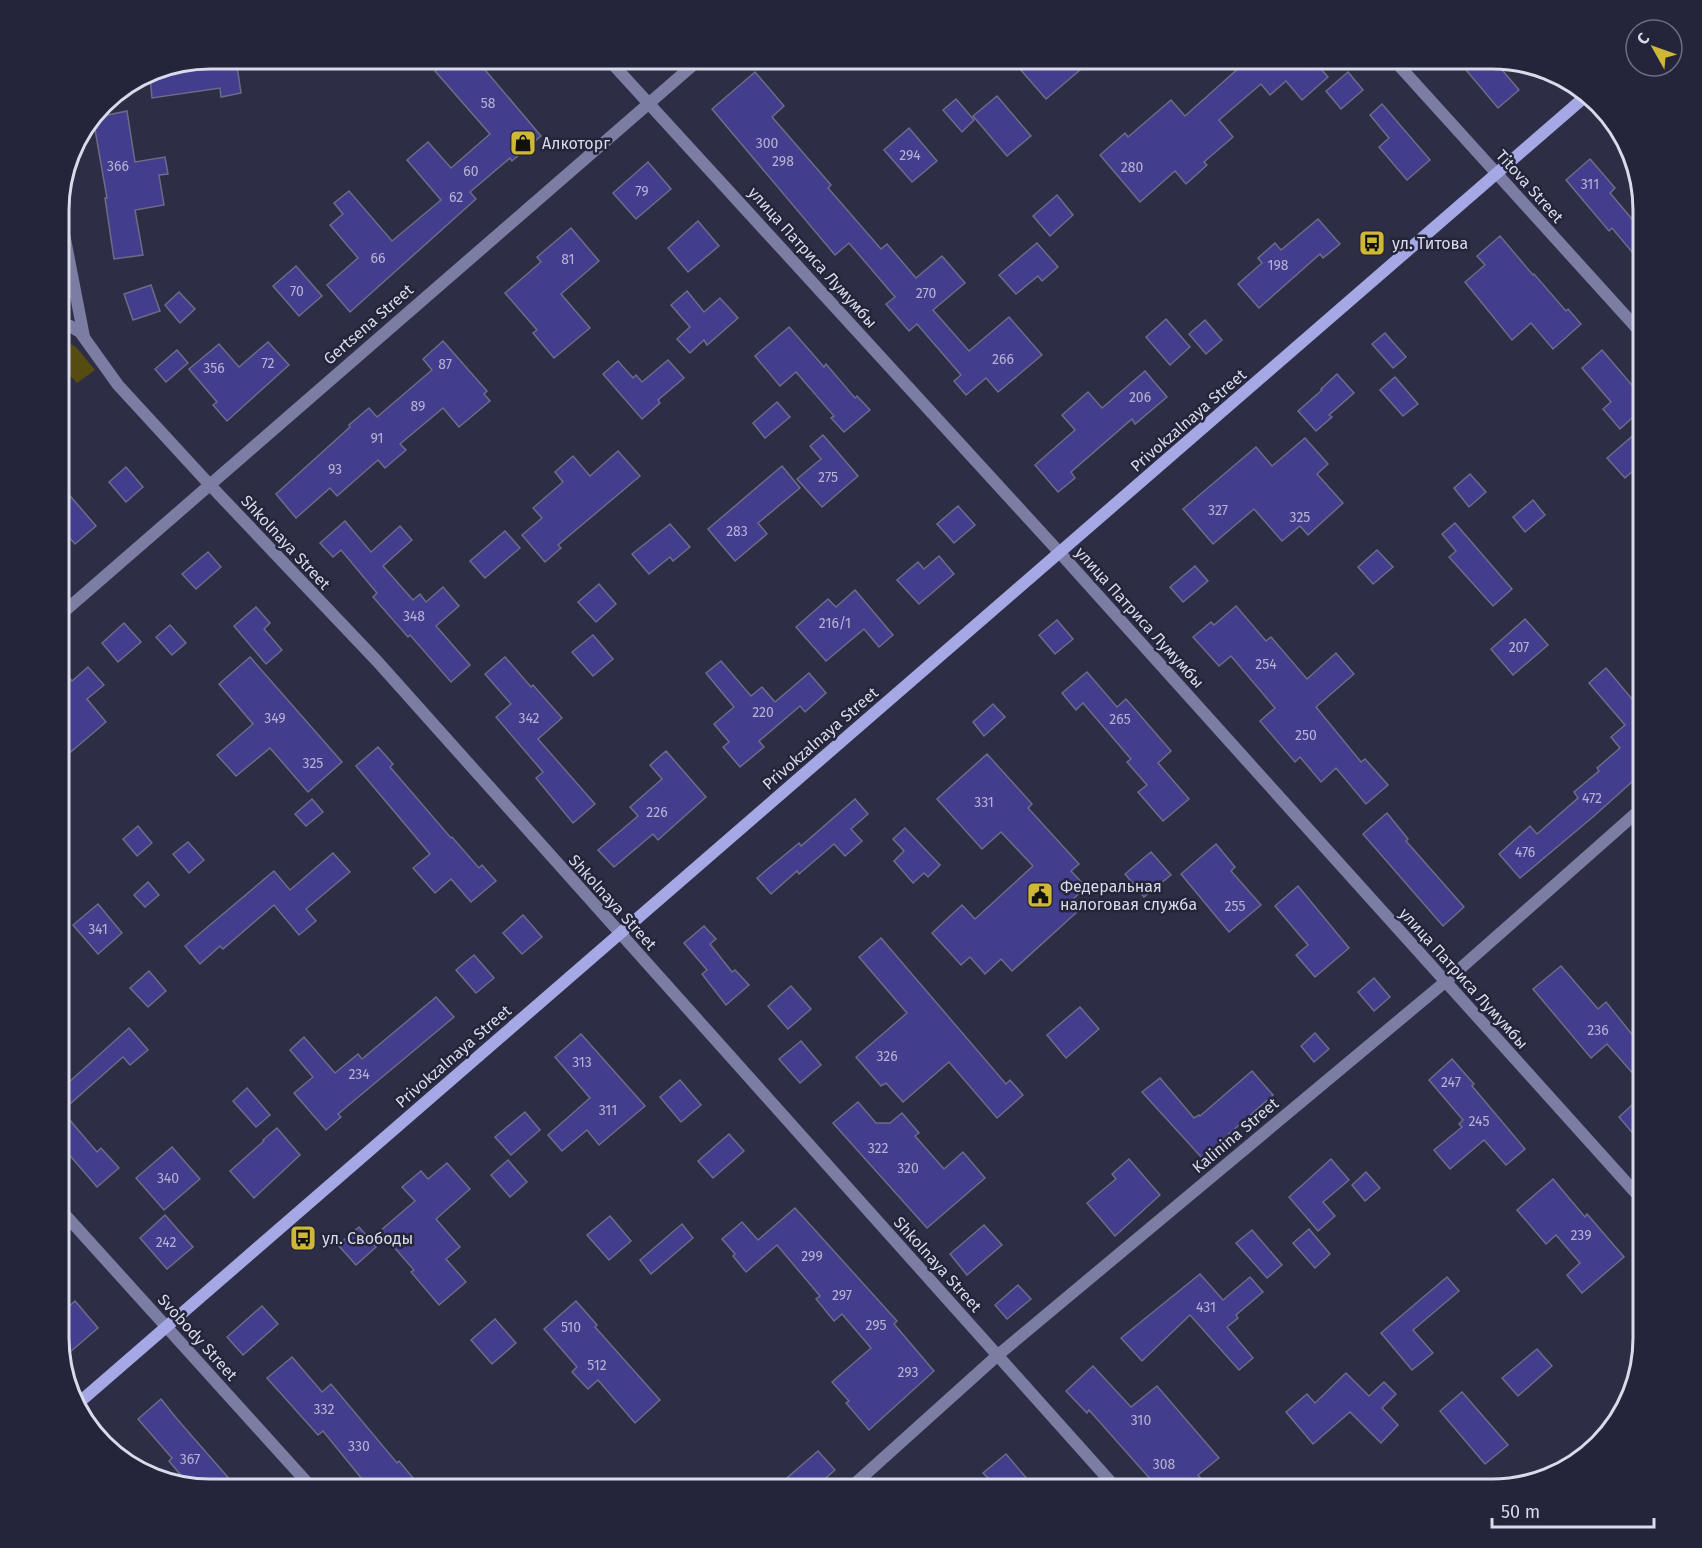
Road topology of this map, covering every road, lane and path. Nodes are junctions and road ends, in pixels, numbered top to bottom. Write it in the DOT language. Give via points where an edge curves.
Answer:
graph roads {
  1 [pos="618,69"];
  2 [pos="688,69"];
  3 [pos="1403,69"];
  4 [pos="1581,100"];
  5 [pos="650,103"];
  6 [pos="1497,173"];
  7 [pos="69,260"];
  8 [pos="1633,324"];
  9 [pos="69,326"];
  10 [pos="84,337"];
  11 [pos="209,484"];
  12 [pos="1060,553"];
  13 [pos="69,607"];
  14 [pos="1633,816"];
  15 [pos="620,934"];
  16 [pos="1445,982"];
  17 [pos="1633,1190"];
  18 [pos="69,1219"];
  19 [pos="166,1326"];
  20 [pos="998,1355"];
  21 [pos="83,1399"];
  22 [pos="303,1479"];
  23 [pos="861,1479"];
  24 [pos="1107,1479"];
  1 -- 5 [label="street, улица Патриса Лумумбы"];
  2 -- 5 [label="street, Gertsena Street"];
  3 -- 6 [label="street, Titova Street"];
  4 -- 6 [label="street, Privokzalnaya Street"];
  5 -- 11 [label="street, Gertsena Street"];
  5 -- 12 [label="street, улица Патриса Лумумбы"];
  6 -- 8 [label="street, Titova Street"];
  6 -- 12 [label="street, Privokzalnaya Street"];
  7 -- 10 [label="street, Shkolnaya Street"];
  9 -- 10 [label="street, Shkolnaya Street"];
  10 -- 11 [label="street, Shkolnaya Street" via="118,385"];
  11 -- 13 [label="street, Gertsena Street"];
  11 -- 15 [label="street, Shkolnaya Street" via="377,661"];
  12 -- 15 [label="street, Privokzalnaya Street"];
  12 -- 16 [label="street, улица Патриса Лумумбы"];
  14 -- 16 [label="street, Kalinina Street"];
  15 -- 19 [label="street, Privokzalnaya Street"];
  15 -- 20 [label="street, Shkolnaya Street"];
  16 -- 17 [label="street, улица Патриса Лумумбы"];
  16 -- 20 [label="street, Kalinina Street"];
  18 -- 19 [label="street, Svobody Street"];
  19 -- 21 [label="street, Privokzalnaya Street"];
  19 -- 22 [label="street, Svobody Street"];
  20 -- 23 [label="street, Kalinina Street"];
  20 -- 24 [label="street, Shkolnaya Street"];
}
